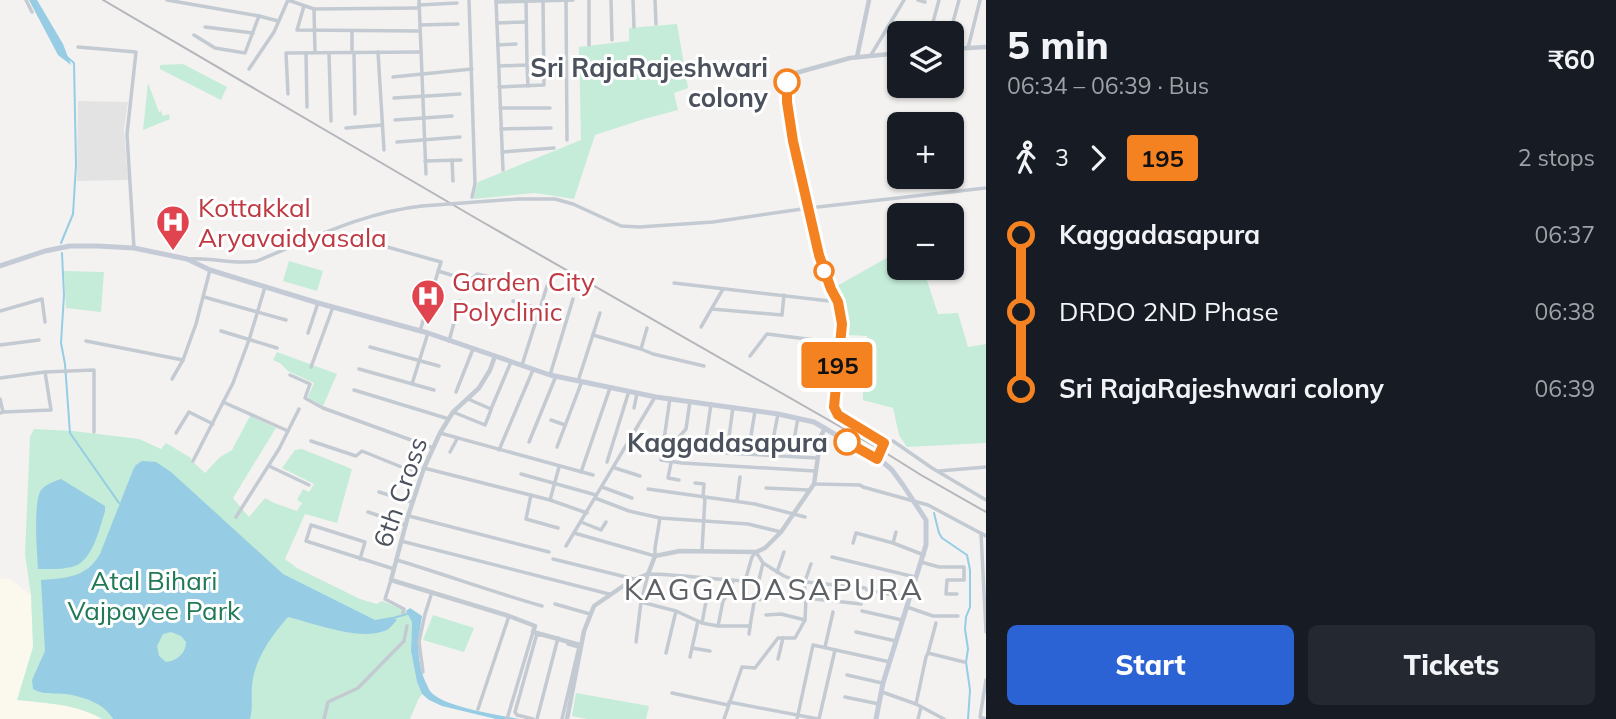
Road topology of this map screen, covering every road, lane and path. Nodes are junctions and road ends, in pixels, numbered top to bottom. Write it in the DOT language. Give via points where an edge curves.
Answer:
graph roads {
  1 [pos="26,0"];
  2 [pos="167,0"];
  3 [pos="469,0"];
  4 [pos="543,0"];
  5 [pos="566,0"];
  6 [pos="573,0"];
  7 [pos="589,0"];
  8 [pos="611,0"];
  9 [pos="633,0"];
  10 [pos="655,0"];
  11 [pos="869,0"];
  12 [pos="904,0"];
  13 [pos="918,0"];
  14 [pos="939,0"];
  15 [pos="959,0"];
  16 [pos="980,0"];
  17 [pos="496,1"];
  18 [pos="526,1"];
  19 [pos="925,2"];
  20 [pos="457,3"];
  21 [pos="419,4"];
  22 [pos="304,6"];
  23 [pos="314,9"];
  24 [pos="32,12"];
  25 [pos="259,16"];
  26 [pos="279,21"];
  27 [pos="892,21"];
  28 [pos="933,21"];
  29 [pos="953,21"];
  30 [pos="526,22"];
  31 [pos="497,23"];
  32 [pos="457,24"];
  33 [pos="656,24"];
  34 [pos="205,27"];
  35 [pos="634,27"];
  36 [pos="420,28"];
  37 [pos="314,30"];
  38 [pos="352,30"];
  39 [pos="887,30"];
  40 [pos="253,33"];
  41 [pos="194,35"];
  42 [pos="612,40"];
  43 [pos="516,44"];
  44 [pos="589,44"];
  45 [pos="498,45"];
  46 [pos="78,47"];
  47 [pos="986,47"];
  48 [pos="964,48"];
  49 [pos="968,48"];
  50 [pos="353,52"];
  51 [pos="378,52"];
  52 [pos="421,52"];
  53 [pos="306,53"];
  54 [pos="315,53"];
  55 [pos="328,53"];
  56 [pos="887,54"];
  57 [pos="871,56"];
  58 [pos="857,57"];
  59 [pos="499,65"];
  60 [pos="527,65"];
  61 [pos="249,69"];
  62 [pos="472,69"];
  63 [pos="422,74"];
  64 [pos="393,77"];
  65 [pos="528,86"];
  66 [pos="499,88"];
  67 [pos="288,94"];
  68 [pos="460,94"];
  69 [pos="422,96"];
  70 [pos="394,98"];
  71 [pos="307,107"];
  72 [pos="500,108"];
  73 [pos="550,108"];
  74 [pos="355,114"];
  75 [pos="452,116"];
  76 [pos="423,118"];
  77 [pos="395,120"];
  78 [pos="331,121"];
  79 [pos="382,125"];
  80 [pos="346,128"];
  81 [pos="551,128"];
  82 [pos="501,129"];
  83 [pos="460,137"];
  84 [pos="424,140"];
  85 [pos="567,140"];
  86 [pos="397,142"];
  87 [pos="554,148"];
  88 [pos="384,150"];
  89 [pos="502,152"];
  90 [pos="425,160"];
  91 [pos="452,160"];
  92 [pos="461,160"];
  93 [pos="503,170"];
  94 [pos="426,174"];
  95 [pos="453,181"];
  96 [pos="986,188"];
  97 [pos="472,197"];
  98 [pos="809,208"];
  99 [pos="329,235"];
  100 [pos="134,248"];
  101 [pos="187,259"];
  102 [pos="0,266"];
  103 [pos="210,270"];
  104 [pos="438,271"];
  105 [pos="504,280"];
  106 [pos="548,283"];
  107 [pos="674,283"];
  108 [pos="265,287"];
  109 [pos="723,289"];
  110 [pos="784,295"];
  111 [pos="204,297"];
  112 [pos="573,299"];
  113 [pos="460,301"];
  114 [pos="513,301"];
  115 [pos="838,302"];
  116 [pos="318,303"];
  117 [pos="333,307"];
  118 [pos="540,309"];
  119 [pos="712,309"];
  120 [pos="0,311"];
  121 [pos="258,312"];
  122 [pos="600,313"];
  123 [pos="285,320"];
  124 [pos="45,321"];
  125 [pos="701,327"];
  126 [pos="647,328"];
  127 [pos="221,331"];
  128 [pos="420,331"];
  129 [pos="308,333"];
  130 [pos="428,333"];
  131 [pos="593,335"];
  132 [pos="39,340"];
  133 [pos="249,340"];
  134 [pos="86,341"];
  135 [pos="449,341"];
  136 [pos="839,343"];
  137 [pos="0,345"];
  138 [pos="370,347"];
  139 [pos="277,348"];
  140 [pos="473,349"];
  141 [pos="641,349"];
  142 [pos="495,356"];
  143 [pos="750,356"];
  144 [pos="183,359"];
  145 [pos="419,361"];
  146 [pos="511,362"];
  147 [pos="439,366"];
  148 [pos="522,366"];
  149 [pos="704,366"];
  150 [pos="311,367"];
  151 [pos="359,369"];
  152 [pos="533,370"];
  153 [pos="45,372"];
  154 [pos="290,375"];
  155 [pos="553,375"];
  156 [pos="0,378"];
  157 [pos="172,379"];
  158 [pos="580,381"];
  159 [pos="412,384"];
  160 [pos="610,387"];
  161 [pos="354,390"];
  162 [pos="434,390"];
  163 [pos="629,391"];
  164 [pos="456,392"];
  165 [pos="637,393"];
  166 [pos="656,397"];
  167 [pos="466,398"];
  168 [pos="670,398"];
  169 [pos="0,399"];
  170 [pos="690,401"];
  171 [pos="223,402"];
  172 [pos="711,404"];
  173 [pos="733,407"];
  174 [pos="634,408"];
  175 [pos="299,409"];
  176 [pos="491,409"];
  177 [pos="755,410"];
  178 [pos="2,412"];
  179 [pos="453,412"];
  180 [pos="778,414"];
  181 [pos="798,418"];
  182 [pos="449,419"];
  183 [pos="551,420"];
  184 [pos="213,424"];
  185 [pos="565,425"];
  186 [pos="825,428"];
  187 [pos="288,431"];
  188 [pos="94,432"];
  189 [pos="176,433"];
  190 [pos="440,433"];
  191 [pos="457,439"];
  192 [pos="311,441"];
  193 [pos="529,442"];
  194 [pos="884,443"];
  195 [pos="557,447"];
  196 [pos="433,448"];
  197 [pos="499,450"];
  198 [pos="690,451"];
  199 [pos="450,452"];
  200 [pos="704,452"];
  201 [pos="727,452"];
  202 [pos="748,454"];
  203 [pos="662,455"];
  204 [pos="770,455"];
  205 [pos="791,456"];
  206 [pos="817,458"];
  207 [pos="877,459"];
  208 [pos="193,461"];
  209 [pos="607,462"];
  210 [pos="671,463"];
  211 [pos="269,466"];
  212 [pos="559,467"];
  213 [pos="614,467"];
  214 [pos="986,467"];
  215 [pos="424,468"];
  216 [pos="815,471"];
  217 [pos="937,471"];
  218 [pos="581,472"];
  219 [pos="521,474"];
  220 [pos="421,475"];
  221 [pos="593,475"];
  222 [pos="640,475"];
  223 [pos="740,477"];
  224 [pos="679,480"];
  225 [pos="695,483"];
  226 [pos="555,484"];
  227 [pos="814,484"];
  228 [pos="309,485"];
  229 [pos="602,487"];
  230 [pos="766,488"];
  231 [pos="648,489"];
  232 [pos="808,490"];
  233 [pos="379,492"];
  234 [pos="531,495"];
  235 [pos="596,496"];
  236 [pos="704,497"];
  237 [pos="632,498"];
  238 [pos="986,499"];
  239 [pos="550,500"];
  240 [pos="912,500"];
  241 [pos="737,501"];
  242 [pos="412,502"];
  243 [pos="368,512"];
  244 [pos="587,513"];
  245 [pos="794,514"];
  246 [pos="408,516"];
  247 [pos="236,517"];
  248 [pos="805,517"];
  249 [pos="660,518"];
  250 [pos="581,522"];
  251 [pos="606,522"];
  252 [pos="704,522"];
  253 [pos="406,525"];
  254 [pos="558,528"];
  255 [pos="781,532"];
  256 [pos="896,532"];
  257 [pos="981,533"];
  258 [pos="574,534"];
  259 [pos="986,536"];
  260 [pos="401,541"];
  261 [pos="853,543"];
  262 [pos="893,544"];
  263 [pos="566,546"];
  264 [pos="702,551"];
  265 [pos="549,552"];
  266 [pos="756,552"];
  267 [pos="784,552"];
  268 [pos="924,555"];
  269 [pos="655,556"];
  270 [pos="832,557"];
  271 [pos="360,559"];
  272 [pos="553,559"];
  273 [pos="397,560"];
  274 [pos="921,562"];
  275 [pos="763,563"];
  276 [pos="811,565"];
  277 [pos="394,569"];
  278 [pos="777,572"];
  279 [pos="648,574"];
  280 [pos="916,577"];
  281 [pos="636,579"];
  282 [pos="710,579"];
  283 [pos="391,580"];
  284 [pos="733,581"];
  285 [pos="804,584"];
  286 [pos="985,588"];
  287 [pos="432,592"];
  288 [pos="957,594"];
  289 [pos="610,595"];
  290 [pos="806,598"];
  291 [pos="909,598"];
  292 [pos="754,599"];
  293 [pos="768,600"];
  294 [pos="640,602"];
  295 [pos="555,604"];
  296 [pos="861,604"];
  297 [pos="542,606"];
  298 [pos="907,607"];
  299 [pos="676,611"];
  300 [pos="862,611"];
  301 [pos="833,612"];
  302 [pos="403,613"];
  303 [pos="985,613"];
  304 [pos="590,614"];
  305 [pos="766,615"];
  306 [pos="958,616"];
  307 [pos="509,617"];
  308 [pos="805,620"];
  309 [pos="902,620"];
  310 [pos="700,622"];
  311 [pos="936,623"];
  312 [pos="407,626"];
  313 [pos="718,626"];
  314 [pos="750,626"];
  315 [pos="533,632"];
  316 [pos="856,632"];
  317 [pos="986,632"];
  318 [pos="748,634"];
  319 [pos="783,638"];
  320 [pos="558,639"];
  321 [pos="896,641"];
  322 [pos="636,642"];
  323 [pos="580,645"];
  324 [pos="692,648"];
  325 [pos="825,648"];
  326 [pos="835,650"];
  327 [pos="710,651"];
  328 [pos="666,653"];
  329 [pos="928,653"];
  330 [pos="690,657"];
  331 [pos="778,659"];
  332 [pos="890,662"];
  333 [pos="964,662"];
  334 [pos="423,672"];
  335 [pos="847,675"];
  336 [pos="986,680"];
  337 [pos="883,684"];
  338 [pos="985,690"];
  339 [pos="881,692"];
  340 [pos="672,694"];
  341 [pos="845,697"];
  342 [pos="729,703"];
  343 [pos="879,704"];
  344 [pos="919,706"];
  345 [pos="478,709"];
  346 [pos="797,717"];
  347 [pos="508,718"];
  348 [pos="980,718"];
  349 [pos="324,719"];
  350 [pos="535,719"];
  351 [pos="564,719"];
  352 [pos="724,719"];
  353 [pos="819,719"];
  354 [pos="876,719"];
  355 [pos="918,719"];
  356 [pos="942,719"];
  357 [pos="986,719"];
  1 -- 24 [label="street"];
  2 -- 25 [label="street"];
  3 -- 62 [label="street"];
  4 -- 5 [label="street"];
  4 -- 18 [label="street"];
  4 -- 65 [label="street" via="544,85"];
  5 -- 6 [label="street"];
  5 -- 85 [label="street"];
  7 -- 44 [label="street"];
  8 -- 42 [label="street"];
  9 -- 35 [label="street"];
  10 -- 33 [label="street"];
  11 -- 58 [label="street"];
  12 -- 27 [label="street"];
  13 -- 19 [label="street"];
  14 -- 28 [label="street"];
  15 -- 29 [label="street"];
  16 -- 49 [label="street"];
  17 -- 18 [label="street"];
  17 -- 31 [label="street"];
  18 -- 30 [label="street"];
  20 -- 21 [label="street"];
  21 -- 23 [label="street"];
  21 -- 36 [label="street"];
  22 -- 23 [label="street"];
  22 -- 26 [label="street" via="288,0"];
  22 -- 37 [label="street" via="297,30"];
  23 -- 37 [label="street"];
  25 -- 26 [label="street"];
  25 -- 40 [label="street"];
  26 -- 61 [label="street"];
  30 -- 31 [label="street"];
  30 -- 60 [label="street"];
  31 -- 45 [label="street"];
  32 -- 36 [label="street"];
  34 -- 40 [label="street"];
  36 -- 38 [label="street"];
  36 -- 52 [label="street"];
  37 -- 38 [label="street"];
  37 -- 54 [label="street"];
  38 -- 50 [label="street"];
  39 -- 57 [label="street"];
  40 -- 41 [label="street" via="245,53 215,48"];
  43 -- 45 [label="street"];
  45 -- 59 [label="street"];
  46 -- 100 [label="street" via="136,52 127,134"];
  47 -- 49 [label="street"];
  48 -- 49 [label="street"];
  50 -- 51 [label="street"];
  50 -- 55 [label="street"];
  50 -- 74 [label="street"];
  51 -- 52 [label="street"];
  51 -- 79 [label="street"];
  52 -- 63 [label="street"];
  53 -- 54 [label="street"];
  53 -- 67 [label="street" via="286,53"];
  53 -- 71 [label="street"];
  54 -- 55 [label="street"];
  55 -- 78 [label="street"];
  56 -- 57 [label="street"];
  57 -- 58 [label="street"];
  58 -- 98 [label="street" via="792,74 787,82 793,141"];
  59 -- 60 [label="street"];
  59 -- 66 [label="street"];
  60 -- 65 [label="street"];
  62 -- 63 [label="street"];
  62 -- 97 [label="street"];
  63 -- 64 [label="street"];
  63 -- 69 [label="street"];
  65 -- 66 [label="street"];
  66 -- 72 [label="street"];
  68 -- 69 [label="street"];
  69 -- 70 [label="street"];
  69 -- 76 [label="street"];
  72 -- 73 [label="street"];
  72 -- 82 [label="street"];
  75 -- 76 [label="street"];
  76 -- 77 [label="street"];
  76 -- 84 [label="street"];
  79 -- 80 [label="street"];
  79 -- 88 [label="street"];
  81 -- 82 [label="street"];
  82 -- 89 [label="street"];
  83 -- 84 [label="street"];
  84 -- 86 [label="street"];
  84 -- 90 [label="street"];
  87 -- 89 [label="street"];
  89 -- 93 [label="street"];
  90 -- 91 [label="street"];
  90 -- 94 [label="street"];
  91 -- 92 [label="street"];
  91 -- 95 [label="street"];
  96 -- 98 [label="street"];
  98 -- 101 [label="street, bridge" via="639,227 621,226 549,198 412,207 357,220 257,261"];
  98 -- 115 [label="street" via="821,263"];
  99 -- 104 [label="street" via="441,262"];
  100 -- 101 [label="main road"];
  100 -- 102 [label="main road" via="69,246"];
  101 -- 103 [label="main road"];
  103 -- 108 [label="main road"];
  103 -- 111 [label="street"];
  104 -- 105 [label="street"];
  104 -- 128 [label="street"];
  106 -- 118 [label="street"];
  107 -- 109 [label="street"];
  108 -- 116 [label="main road"];
  108 -- 121 [label="street"];
  109 -- 110 [label="street"];
  109 -- 119 [label="street"];
  110 -- 115 [label="street"];
  110 -- 119 [label="street" via="782,316"];
  111 -- 121 [label="street"];
  111 -- 144 [label="street"];
  112 -- 155 [label="street"];
  113 -- 135 [label="street"];
  114 -- 118 [label="street"];
  115 -- 136 [label="street"];
  116 -- 117 [label="main road"];
  116 -- 129 [label="street"];
  117 -- 128 [label="main road"];
  117 -- 150 [label="street"];
  118 -- 148 [label="street"];
  119 -- 125 [label="street"];
  120 -- 124 [label="street" via="42,299"];
  121 -- 123 [label="street"];
  121 -- 133 [label="street"];
  122 -- 131 [label="street"];
  126 -- 141 [label="street"];
  127 -- 133 [label="street"];
  128 -- 130 [label="main road"];
  130 -- 135 [label="main road"];
  130 -- 145 [label="street"];
  131 -- 141 [label="street"];
  131 -- 158 [label="street"];
  132 -- 137 [label="street"];
  133 -- 139 [label="street"];
  133 -- 171 [label="street"];
  134 -- 144 [label="street"];
  135 -- 140 [label="main road"];
  136 -- 143 [label="street" via="767,334"];
  136 -- 194 [label="street" via="834,407 838,415"];
  138 -- 145 [label="street"];
  140 -- 142 [label="main road"];
  140 -- 164 [label="street"];
  141 -- 149 [label="street"];
  142 -- 146 [label="main road"];
  142 -- 167 [label="street, 6th Cross" via="480,388"];
  144 -- 157 [label="street"];
  145 -- 147 [label="street"];
  145 -- 159 [label="street"];
  146 -- 148 [label="main road"];
  146 -- 176 [label="street"];
  148 -- 152 [label="main road"];
  151 -- 159 [label="street"];
  152 -- 155 [label="main road"];
  152 -- 197 [label="street"];
  153 -- 156 [label="street"];
  153 -- 178 [label="street" via="51,410"];
  153 -- 188 [label="street" via="94,370"];
  154 -- 196 [label="street" via="310,384 305,398 323,408"];
  155 -- 158 [label="main road"];
  155 -- 193 [label="street"];
  158 -- 160 [label="main road"];
  158 -- 185 [label="street"];
  159 -- 162 [label="street"];
  160 -- 163 [label="main road"];
  160 -- 218 [label="street"];
  161 -- 182 [label="street"];
  163 -- 165 [label="main road"];
  163 -- 209 [label="street"];
  165 -- 166 [label="main road"];
  165 -- 174 [label="street"];
  166 -- 168 [label="main road"];
  166 -- 213 [label="street"];
  167 -- 176 [label="street"];
  167 -- 179 [label="street, 6th Cross"];
  168 -- 170 [label="main road"];
  168 -- 203 [label="street"];
  169 -- 178 [label="street"];
  170 -- 172 [label="main road"];
  170 -- 203 [label="street" via="685,429"];
  171 -- 184 [label="street"];
  171 -- 187 [label="street"];
  172 -- 173 [label="main road"];
  172 -- 200 [label="street"];
  173 -- 177 [label="main road"];
  173 -- 201 [label="street"];
  175 -- 187 [label="street"];
  176 -- 179 [label="street" via="485,425"];
  177 -- 180 [label="main road"];
  177 -- 202 [label="street"];
  179 -- 182 [label="street, 6th Cross"];
  180 -- 181 [label="main road"];
  180 -- 204 [label="street"];
  181 -- 186 [label="main road"];
  181 -- 205 [label="street"];
  182 -- 190 [label="street, 6th Cross"];
  183 -- 185 [label="street"];
  184 -- 189 [label="street" via="189,412"];
  184 -- 208 [label="street"];
  185 -- 195 [label="street"];
  186 -- 206 [label="street"];
  186 -- 207 [label="main road"];
  187 -- 211 [label="street"];
  190 -- 191 [label="street"];
  190 -- 196 [label="street, 6th Cross"];
  191 -- 197 [label="street"];
  191 -- 199 [label="street"];
  192 -- 220 [label="street" via="356,456 362,451"];
  194 -- 207 [label="street"];
  194 -- 217 [label="street" via="893,440"];
  196 -- 215 [label="street, 6th Cross"];
  197 -- 212 [label="street"];
  198 -- 200 [label="street"];
  200 -- 201 [label="street"];
  201 -- 202 [label="street"];
  202 -- 204 [label="street"];
  203 -- 210 [label="street" via="661,460"];
  204 -- 205 [label="street"];
  205 -- 206 [label="street"];
  206 -- 216 [label="street"];
  207 -- 240 [label="main road" via="892,470"];
  210 -- 216 [label="street"];
  210 -- 224 [label="street" via="668,478"];
  211 -- 228 [label="street"];
  211 -- 247 [label="street"];
  212 -- 218 [label="street"];
  212 -- 226 [label="street"];
  213 -- 222 [label="street"];
  213 -- 229 [label="street"];
  214 -- 217 [label="street"];
  215 -- 220 [label="street, 6th Cross"];
  215 -- 234 [label="street"];
  216 -- 227 [label="street"];
  217 -- 238 [label="street"];
  218 -- 221 [label="street"];
  219 -- 226 [label="street"];
  220 -- 242 [label="street, 6th Cross"];
  223 -- 241 [label="street"];
  225 -- 236 [label="street" via="704,484"];
  226 -- 235 [label="street"];
  226 -- 239 [label="street"];
  227 -- 232 [label="street"];
  227 -- 240 [label="street" via="860,485"];
  229 -- 235 [label="street"];
  229 -- 237 [label="street"];
  230 -- 232 [label="street"];
  231 -- 236 [label="street"];
  232 -- 245 [label="street"];
  233 -- 242 [label="street"];
  234 -- 239 [label="street"];
  234 -- 254 [label="street" via="526,519"];
  235 -- 244 [label="street"];
  235 -- 249 [label="street"];
  236 -- 241 [label="street"];
  236 -- 252 [label="street"];
  239 -- 244 [label="street"];
  240 -- 257 [label="street"];
  240 -- 268 [label="main road" via="926,520"];
  241 -- 245 [label="street"];
  242 -- 246 [label="street, 6th Cross"];
  243 -- 253 [label="street"];
  244 -- 250 [label="street"];
  245 -- 248 [label="street"];
  245 -- 255 [label="street"];
  246 -- 253 [label="street, 6th Cross"];
  246 -- 265 [label="street"];
  249 -- 252 [label="street"];
  249 -- 269 [label="street"];
  250 -- 251 [label="street" via="601,530"];
  250 -- 258 [label="street"];
  252 -- 255 [label="street" via="748,524"];
  252 -- 264 [label="street"];
  253 -- 260 [label="street, 6th Cross"];
  255 -- 266 [label="street"];
  256 -- 262 [label="street"];
  257 -- 259 [label="street"];
  257 -- 286 [label="street"];
  258 -- 263 [label="street"];
  258 -- 269 [label="street"];
  260 -- 273 [label="street, 6th Cross"];
  260 -- 289 [label="street"];
  261 -- 262 [label="street" via="856,533"];
  262 -- 268 [label="street"];
  264 -- 266 [label="street"];
  264 -- 269 [label="street"];
  266 -- 275 [label="street"];
  266 -- 284 [label="street" via="745,581"];
  267 -- 278 [label="street"];
  268 -- 274 [label="main road"];
  269 -- 279 [label="street"];
  270 -- 280 [label="street"];
  271 -- 271 [label="street" via="306,541 311,525 365,542"];
  271 -- 277 [label="street"];
  272 -- 281 [label="street"];
  273 -- 277 [label="street, 6th Cross"];
  273 -- 297 [label="street"];
  274 -- 280 [label="main road"];
  274 -- 288 [label="street" via="964,567 964,580 947,580 946,594"];
  275 -- 278 [label="street"];
  275 -- 292 [label="street"];
  276 -- 285 [label="street"];
  277 -- 283 [label="street, 6th Cross"];
  278 -- 285 [label="street"];
  279 -- 281 [label="street"];
  279 -- 282 [label="street"];
  279 -- 294 [label="street"];
  280 -- 291 [label="main road"];
  281 -- 289 [label="street"];
  282 -- 284 [label="street"];
  282 -- 310 [label="street"];
  283 -- 287 [label="street, 6th Cross"];
  283 -- 302 [label="street" via="385,599 404,609"];
  284 -- 313 [label="street"];
  285 -- 290 [label="street"];
  285 -- 291 [label="street" via="864,588"];
  286 -- 303 [label="street"];
  287 -- 307 [label="street, 6th Cross"];
  287 -- 334 [label="street" via="419,642"];
  289 -- 304 [label="street"];
  290 -- 296 [label="street"];
  290 -- 308 [label="street"];
  291 -- 298 [label="main road"];
  292 -- 293 [label="street"];
  292 -- 314 [label="street"];
  294 -- 299 [label="street"];
  294 -- 322 [label="street"];
  295 -- 304 [label="street"];
  298 -- 306 [label="street" via="933,616"];
  298 -- 309 [label="main road"];
  299 -- 310 [label="street"];
  299 -- 328 [label="street"];
  300 -- 309 [label="street"];
  301 -- 325 [label="street"];
  303 -- 317 [label="street"];
  304 -- 323 [label="street"];
  305 -- 308 [label="street"];
  307 -- 315 [label="street, 6th Cross" via="535,626"];
  307 -- 345 [label="street"];
  308 -- 319 [label="street" via="795,638"];
  309 -- 321 [label="main road"];
  310 -- 313 [label="street"];
  310 -- 324 [label="street"];
  311 -- 329 [label="street"];
  312 -- 349 [label="street" via="404,641 358,688 328,702"];
  313 -- 314 [label="street"];
  314 -- 318 [label="street"];
  315 -- 320 [label="street, 6th Cross"];
  315 -- 347 [label="street"];
  316 -- 321 [label="street"];
  319 -- 331 [label="street"];
  319 -- 342 [label="street" via="778,638 755,668 741,667"];
  320 -- 323 [label="street, 6th Cross"];
  320 -- 350 [label="street"];
  320 -- 350 [label="street" via="536,637 515,712"];
  320 -- 351 [label="street" via="579,647"];
  321 -- 332 [label="main road"];
  323 -- 351 [label="street"];
  324 -- 327 [label="street"];
  324 -- 330 [label="street"];
  325 -- 326 [label="street"];
  325 -- 346 [label="street" via="813,645"];
  326 -- 332 [label="street"];
  326 -- 353 [label="street"];
  329 -- 333 [label="street"];
  329 -- 344 [label="street"];
  332 -- 337 [label="main road"];
  335 -- 337 [label="street"];
  336 -- 338 [label="street"];
  337 -- 339 [label="main road"];
  338 -- 348 [label="street"];
  339 -- 343 [label="main road"];
  339 -- 344 [label="street"];
  340 -- 342 [label="street"];
  341 -- 343 [label="street"];
  342 -- 346 [label="street"];
  342 -- 352 [label="street"];
  343 -- 354 [label="main road"];
  344 -- 355 [label="street"];
  344 -- 356 [label="street"];
  346 -- 353 [label="street"];
  348 -- 357 [label="street"];
}
